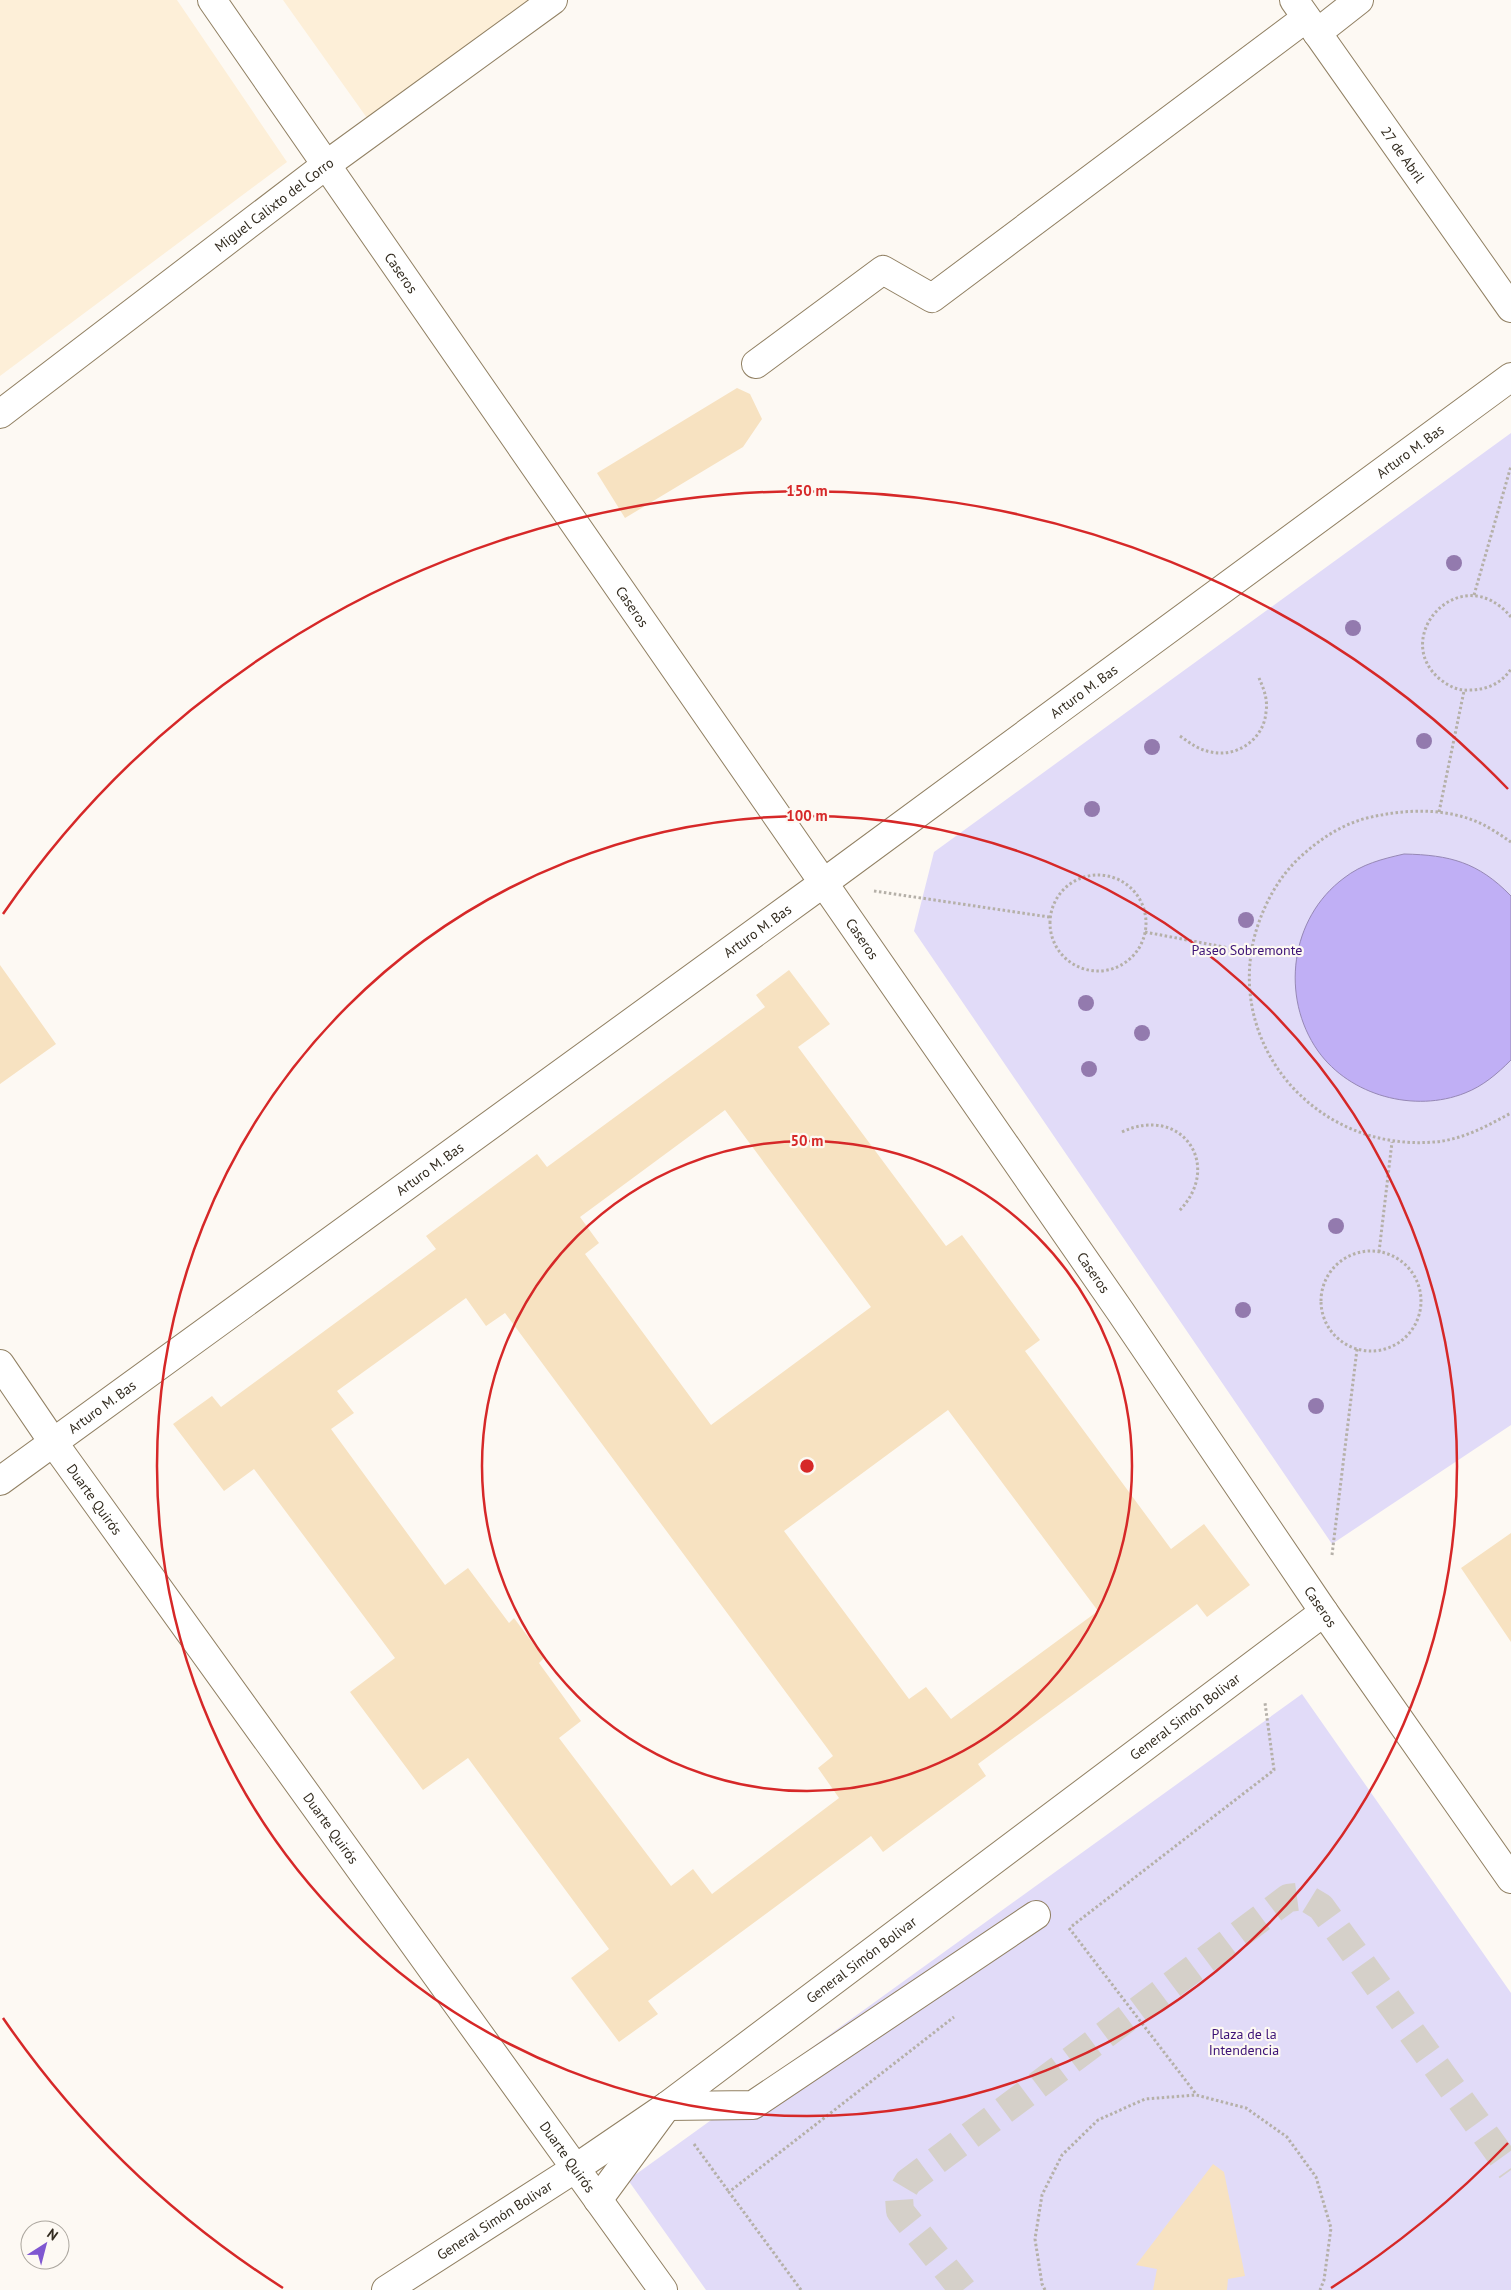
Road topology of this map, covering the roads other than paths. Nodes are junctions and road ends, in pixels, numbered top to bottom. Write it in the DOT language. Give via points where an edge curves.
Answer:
graph roads {
  1 [pos="212,0"];
  2 [pos="553,0"];
  3 [pos="1359,0"];
  4 [pos="1306,17"];
  5 [pos="326,165"];
  6 [pos="1511,308"];
  7 [pos="756,364"];
  8 [pos="1511,377"];
  9 [pos="0,414"];
  10 [pos="822,884"];
  11 [pos="0,1364"];
  12 [pos="53,1442"];
  13 [pos="0,1481"];
  14 [pos="1324,1612"];
  15 [pos="1511,1879"];
  16 [pos="1036,1915"];
  17 [pos="667,2106"];
  18 [pos="576,2168"];
  19 [pos="598,2200"];
  20 [pos="386,2290"];
  21 [pos="663,2290"];
  1 -- 5 [label="street, Caseros"];
  2 -- 5 [label="street, Miguel Calixto del Corro"];
  3 -- 4 [label="street"];
  4 -- 6 [label="street, 27 de Abril"];
  4 -- 7 [label="street" via="932,298 884,270"];
  5 -- 9 [label="street, Miguel Calixto del Corro"];
  5 -- 10 [label="street, Caseros"];
  8 -- 10 [label="street, Arturo M. Bas"];
  10 -- 12 [label="street, Arturo M. Bas"];
  10 -- 14 [label="street, Caseros" via="1114,1303"];
  11 -- 12 [label="street, Duarte Quirós"];
  12 -- 13 [label="street, Arturo M. Bas"];
  12 -- 18 [label="street, Duarte Quirós"];
  14 -- 15 [label="street, Caseros"];
  14 -- 17 [label="street, General Simón Bolivar"];
  16 -- 17 [label="street" via="753,2105"];
  17 -- 18 [label="street, General Simón Bolivar"];
  17 -- 19 [label="street"];
  18 -- 19 [label="street, Duarte Quirós"];
  18 -- 20 [label="street, General Simón Bolivar"];
  19 -- 21 [label="street, Duarte Quirós"];
}
